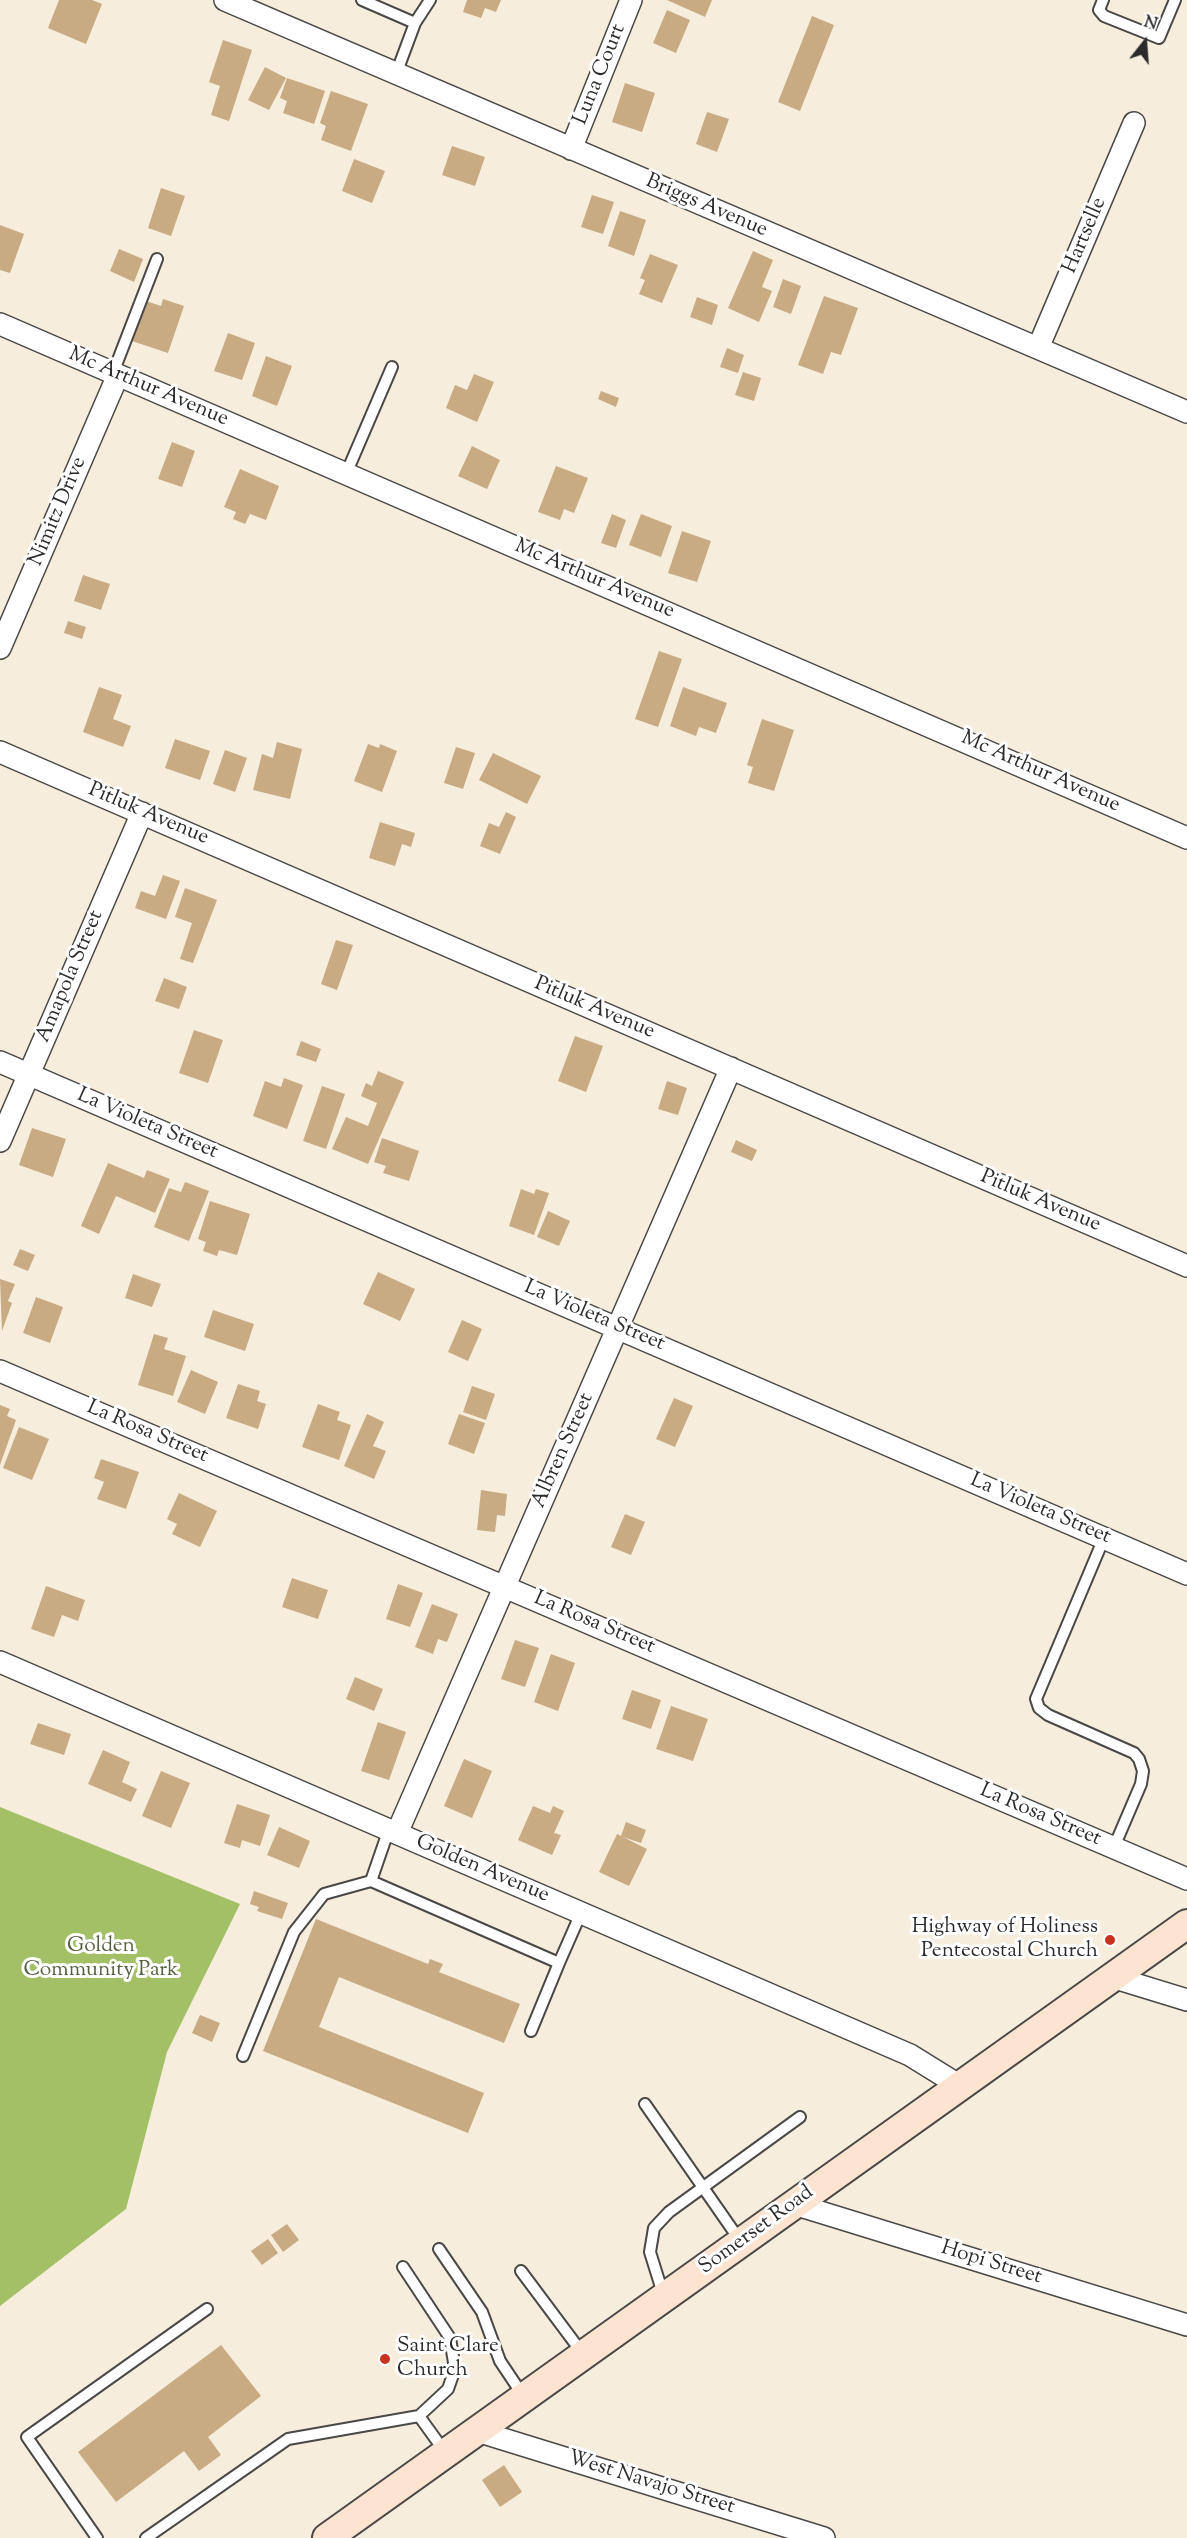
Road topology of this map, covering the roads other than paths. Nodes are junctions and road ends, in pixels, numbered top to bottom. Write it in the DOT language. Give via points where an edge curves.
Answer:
graph roads {
  1 [pos="225,0"];
  2 [pos="362,0"];
  3 [pos="430,0"];
  4 [pos="631,0"];
  5 [pos="1103,0"];
  6 [pos="1175,0"];
  7 [pos="415,22"];
  8 [pos="396,74"];
  9 [pos="1134,123"];
  10 [pos="571,149"];
  11 [pos="157,259"];
  12 [pos="0,324"];
  13 [pos="1038,348"];
  14 [pos="392,367"];
  15 [pos="116,374"];
  16 [pos="1187,412"];
  17 [pos="346,474"];
  18 [pos="0,648"];
  19 [pos="0,752"];
  20 [pos="142,813"];
  21 [pos="1187,838"];
  22 [pos="0,1062"];
  23 [pos="731,1068"];
  24 [pos="28,1074"];
  25 [pos="0,1141"];
  26 [pos="1187,1266"];
  27 [pos="618,1327"];
  28 [pos="0,1371"];
  29 [pos="1104,1538"];
  30 [pos="1187,1574"];
  31 [pos="504,1586"];
  32 [pos="0,1662"];
  33 [pos="393,1831"];
  34 [pos="1114,1847"];
  35 [pos="1187,1879"];
  36 [pos="371,1881"];
  37 [pos="581,1913"];
  38 [pos="1187,1924"];
  39 [pos="559,1963"];
  40 [pos="1112,1977"];
  41 [pos="1187,2000"];
  42 [pos="531,2031"];
  43 [pos="243,2056"];
  44 [pos="960,2086"];
  45 [pos="645,2104"];
  46 [pos="800,2117"];
  47 [pos="703,2188"];
  48 [pos="794,2204"];
  49 [pos="741,2242"];
  50 [pos="439,2249"];
  51 [pos="403,2267"];
  52 [pos="521,2271"];
  53 [pos="664,2297"];
  54 [pos="207,2309"];
  55 [pos="1187,2325"];
  56 [pos="583,2355"];
  57 [pos="524,2397"];
  58 [pos="419,2416"];
  59 [pos="477,2430"];
  60 [pos="446,2453"];
  61 [pos="97,2538"];
  62 [pos="146,2538"];
  63 [pos="327,2538"];
  64 [pos="824,2538"];
  1 -- 8 [label="street, Briggs Avenue"];
  2 -- 7 [label="lane"];
  3 -- 7 [label="lane"];
  4 -- 10 [label="street, Luna Court"];
  5 -- 6 [label="lane" via="1099,10 1104,16 1159,38"];
  7 -- 8 [label="lane"];
  8 -- 10 [label="street, Briggs Avenue"];
  9 -- 13 [label="street, Hartselle"];
  10 -- 13 [label="street, Briggs Avenue"];
  11 -- 15 [label="lane"];
  12 -- 15 [label="street, Mc Arthur Avenue"];
  13 -- 16 [label="street, Briggs Avenue"];
  14 -- 17 [label="lane"];
  15 -- 17 [label="street, Mc Arthur Avenue"];
  15 -- 18 [label="street, Nimitz Drive"];
  17 -- 21 [label="street, Mc Arthur Avenue"];
  19 -- 20 [label="street, Pitluk Avenue"];
  20 -- 23 [label="street, Pitluk Avenue"];
  20 -- 24 [label="street, Amapola Street"];
  22 -- 24 [label="street, La Violeta Street"];
  23 -- 26 [label="street, Pitluk Avenue"];
  23 -- 27 [label="street, Albren Street"];
  24 -- 25 [label="street, Amapola Street"];
  24 -- 27 [label="street, La Violeta Street"];
  27 -- 29 [label="street, La Violeta Street"];
  27 -- 31 [label="street, Albren Street"];
  28 -- 31 [label="street, La Rosa Street"];
  29 -- 30 [label="street, La Violeta Street"];
  29 -- 34 [label="lane" via="1036,1699 1039,1708 1048,1714 1134,1753 1139,1760 1143,1771 1141,1784"];
  31 -- 33 [label="street, Albren Street"];
  31 -- 34 [label="street, La Rosa Street"];
  32 -- 33 [label="street, Golden Avenue"];
  33 -- 36 [label="lane"];
  33 -- 37 [label="street, Golden Avenue"];
  34 -- 35 [label="street, La Rosa Street"];
  36 -- 39 [label="lane"];
  36 -- 43 [label="lane" via="324,1894 294,1932"];
  37 -- 39 [label="lane"];
  37 -- 44 [label="street, Golden Avenue" via="910,2055"];
  38 -- 40 [label="main road, Somerset Road"];
  39 -- 42 [label="lane"];
  40 -- 41 [label="street"];
  40 -- 44 [label="main road, Somerset Road"];
  44 -- 48 [label="main road, Somerset Road"];
  45 -- 47 [label="lane"];
  46 -- 47 [label="lane"];
  47 -- 49 [label="lane"];
  47 -- 53 [label="lane" via="654,2228 650,2252"];
  48 -- 49 [label="main road, Somerset Road"];
  48 -- 55 [label="street, Hopi Street"];
  49 -- 53 [label="main road, Somerset Road"];
  50 -- 57 [label="lane" via="482,2312 500,2361"];
  51 -- 58 [label="lane" via="450,2338 455,2369 448,2389"];
  52 -- 56 [label="lane"];
  53 -- 56 [label="main road, Somerset Road"];
  54 -- 61 [label="lane" via="27,2437"];
  56 -- 57 [label="main road, Somerset Road"];
  57 -- 59 [label="main road, Somerset Road"];
  58 -- 60 [label="lane"];
  58 -- 62 [label="lane" via="288,2439"];
  59 -- 60 [label="main road, Somerset Road"];
  59 -- 64 [label="street, West Navajo Street"];
  60 -- 63 [label="main road, Somerset Road"];
}
